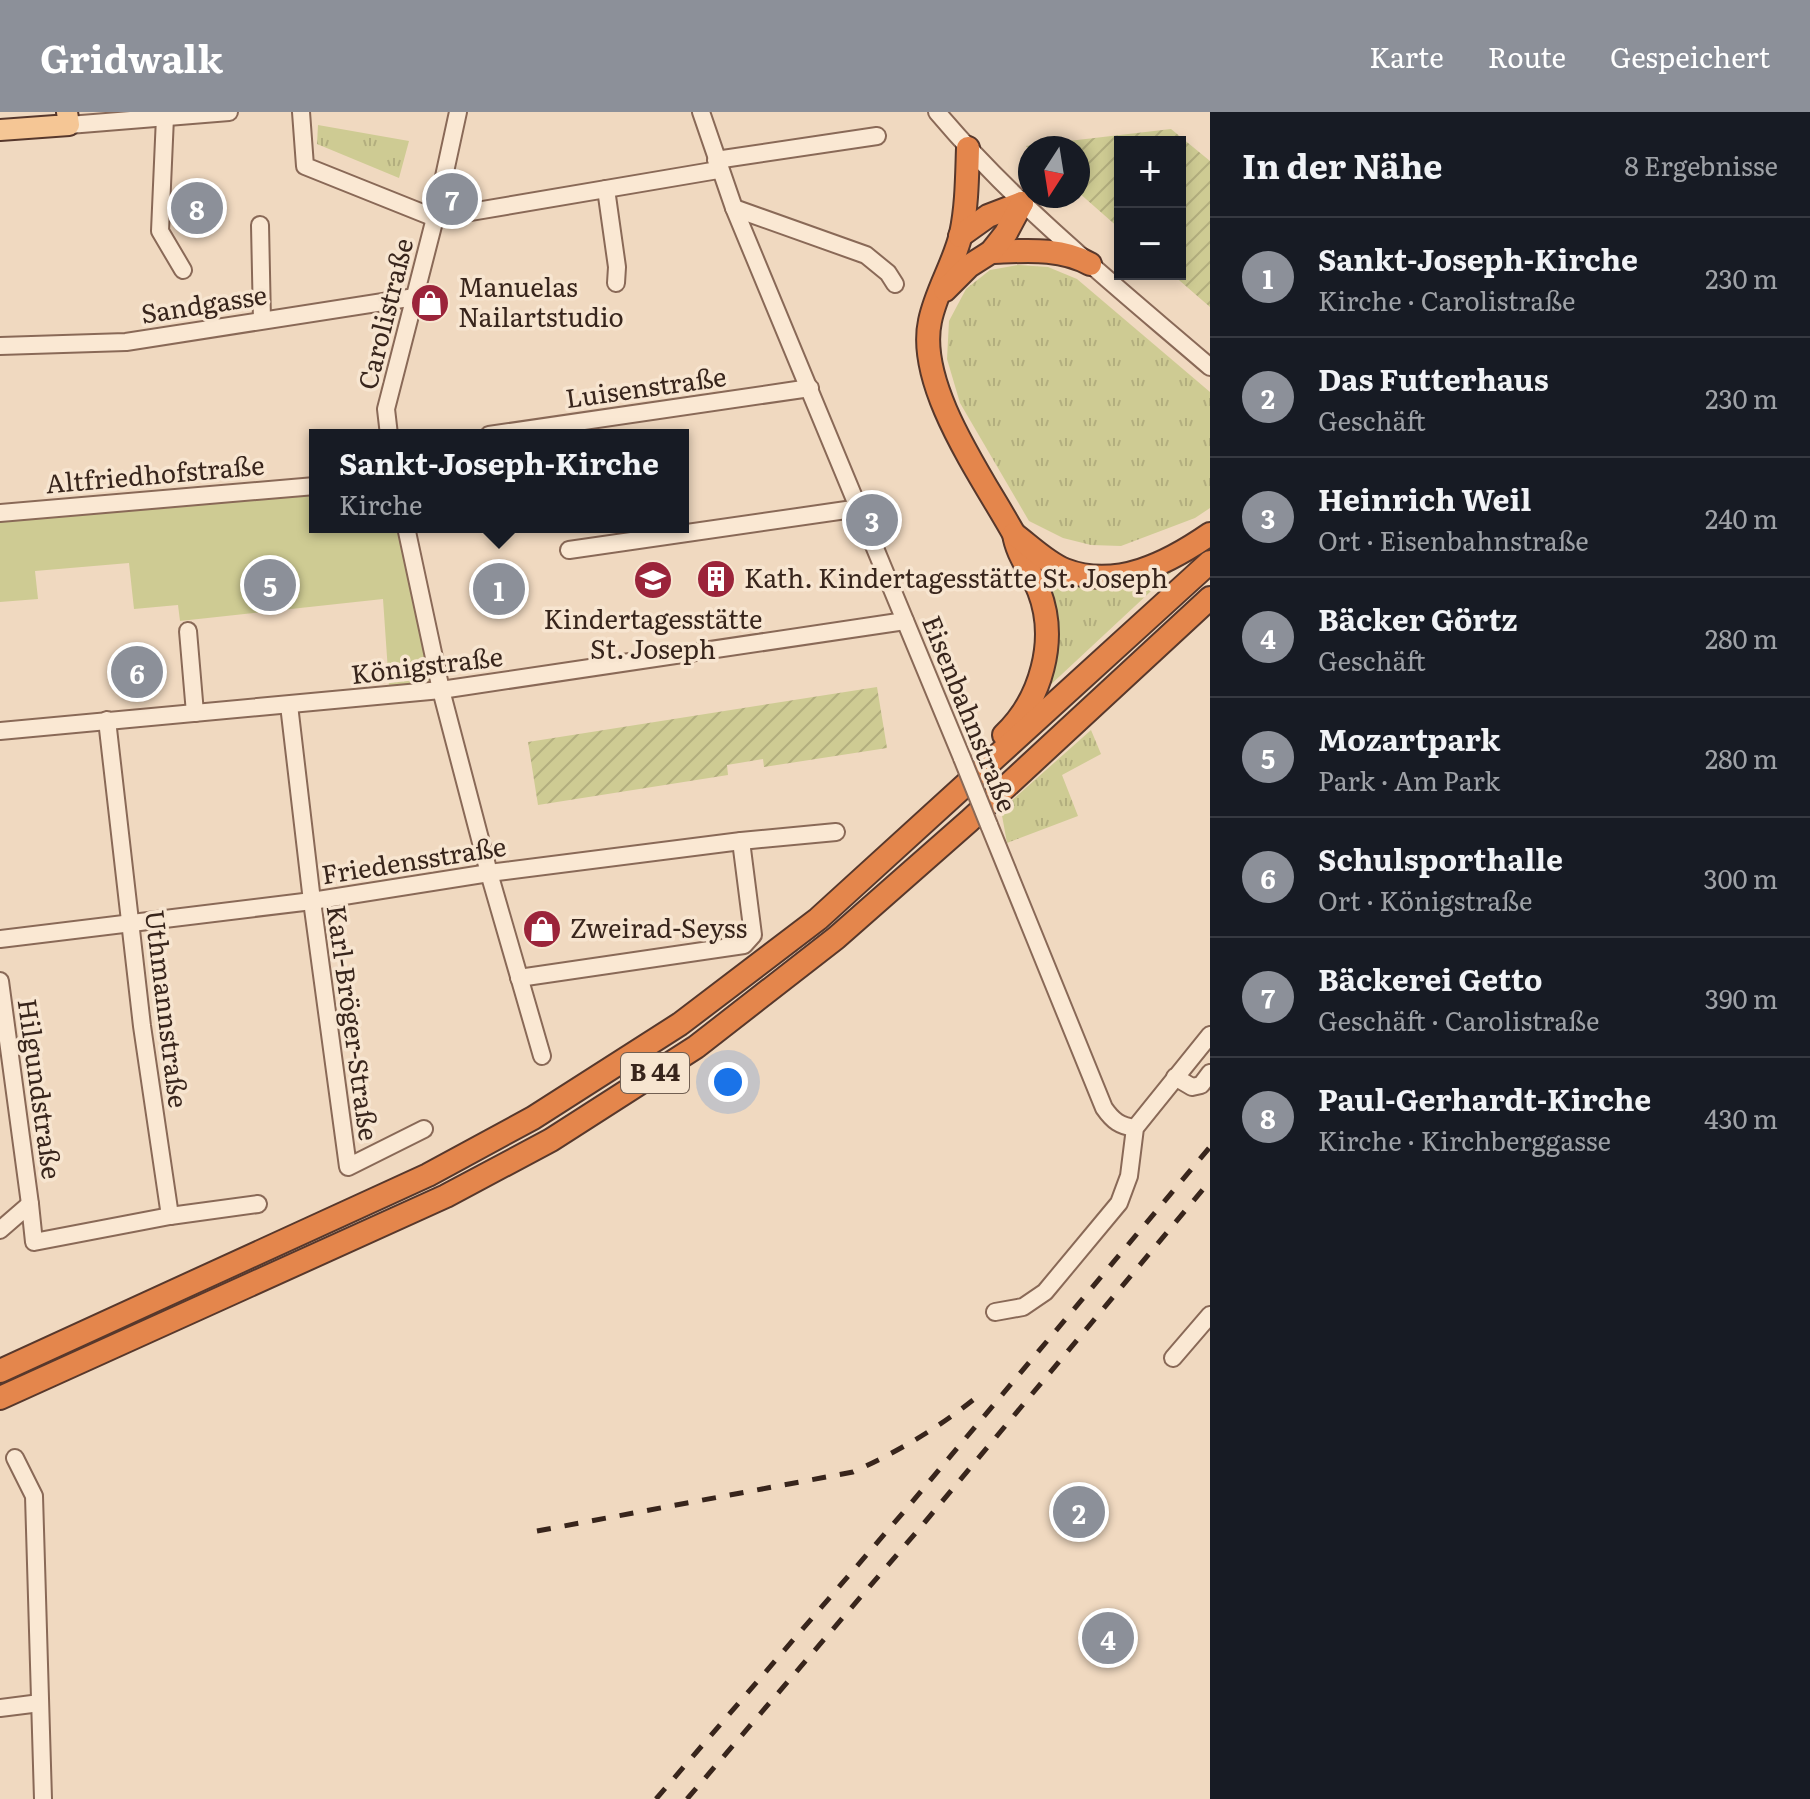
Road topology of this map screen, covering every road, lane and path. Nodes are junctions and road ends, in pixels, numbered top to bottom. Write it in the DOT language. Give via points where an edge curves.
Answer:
graph roads {
  1 [pos="229,112"];
  2 [pos="301,112"];
  3 [pos="458,112"];
  4 [pos="701,112"];
  5 [pos="937,112"];
  6 [pos="165,117"];
  7 [pos="68,118"];
  8 [pos="0,130"];
  9 [pos="877,136"];
  10 [pos="968,148"];
  11 [pos="717,165"];
  12 [pos="606,189"];
  13 [pos="1018,199"];
  14 [pos="1018,205"];
  15 [pos="734,208"];
  16 [pos="1019,208"];
  17 [pos="1028,208"];
  18 [pos="435,218"];
  19 [pos="260,225"];
  20 [pos="960,236"];
  21 [pos="991,252"];
  22 [pos="1090,264"];
  23 [pos="183,270"];
  24 [pos="616,283"];
  25 [pos="895,284"];
  26 [pos="415,297"];
  27 [pos="938,297"];
  28 [pos="262,320"];
  29 [pos="0,346"];
  30 [pos="1210,367"];
  31 [pos="810,388"];
  32 [pos="388,429"];
  33 [pos="530,429"];
  34 [pos="309,487"];
  35 [pos="860,508"];
  36 [pos="0,513"];
  37 [pos="407,533"];
  38 [pos="687,533"];
  39 [pos="689,533"];
  40 [pos="1014,534"];
  41 [pos="1210,534"];
  42 [pos="569,550"];
  43 [pos="1210,562"];
  44 [pos="1210,598"];
  45 [pos="905,621"];
  46 [pos="188,631"];
  47 [pos="441,690"];
  48 [pos="289,705"];
  49 [pos="195,713"];
  50 [pos="107,720"];
  51 [pos="0,731"];
  52 [pos="960,792"];
  53 [pos="836,832"];
  54 [pos="741,841"];
  55 [pos="489,873"];
  56 [pos="312,901"];
  57 [pos="131,924"];
  58 [pos="0,939"];
  59 [pos="519,978"];
  60 [pos="0,981"];
  61 [pos="1210,1035"];
  62 [pos="542,1056"];
  63 [pos="1210,1073"];
  64 [pos="1175,1077"];
  65 [pos="1135,1128"];
  66 [pos="424,1129"];
  67 [pos="30,1204"];
  68 [pos="258,1204"];
  69 [pos="170,1216"];
  70 [pos="0,1230"];
  71 [pos="995,1312"];
  72 [pos="1210,1315"];
  73 [pos="1173,1358"];
  74 [pos="0,1371"];
  75 [pos="0,1398"];
  76 [pos="15,1458"];
  77 [pos="40,1703"];
  78 [pos="0,1708"];
  79 [pos="43,1799"];
  1 -- 6 [label="street"];
  2 -- 18 [label="street" via="305,166"];
  3 -- 18 [label="street, Carolistraße"];
  4 -- 11 [label="street, Eisenbahnstraße"];
  5 -- 10 [label="street"];
  6 -- 7 [label="street"];
  6 -- 23 [label="street" via="160,231"];
  7 -- 8 [label="main road"];
  9 -- 11 [label="street"];
  10 -- 13 [label="street"];
  10 -- 20 [label="highway"];
  11 -- 12 [label="street"];
  11 -- 15 [label="street, Eisenbahnstraße"];
  12 -- 18 [label="street"];
  12 -- 24 [label="street"];
  14 -- 20 [label="highway" via="988,216"];
  15 -- 25 [label="street" via="866,255"];
  15 -- 31 [label="street, Eisenbahnstraße"];
  16 -- 21 [label="highway"];
  17 -- 22 [label="street"];
  18 -- 26 [label="street, Carolistraße"];
  19 -- 28 [label="street"];
  20 -- 27 [label="highway"];
  21 -- 22 [label="highway" via="1051,252"];
  21 -- 27 [label="highway"];
  22 -- 30 [label="street"];
  26 -- 28 [label="street, Sandgasse"];
  26 -- 32 [label="street, Carolistraße" via="386,409"];
  27 -- 40 [label="highway" via="929,323 932,376 944,410"];
  28 -- 29 [label="street, Sandgasse" via="126,342"];
  31 -- 33 [label="street, Luisenstraße"];
  31 -- 35 [label="street, Eisenbahnstraße"];
  34 -- 36 [label="street, Altfriedhofstraße"];
  35 -- 39 [label="street"];
  35 -- 45 [label="street, Eisenbahnstraße"];
  37 -- 47 [label="street"];
  38 -- 42 [label="street"];
  40 -- 41 [label="highway" via="1064,570 1104,578 1129,575 1178,556"];
  40 -- 52 [label="highway" via="1044,606 1044,664 1017,722 978,759"];
  43 -- 52 [label="highway, B 44"];
  44 -- 75 [label="highway, B 44" via="836,938 696,1047 551,1140 446,1196"];
  45 -- 47 [label="street, Königstraße"];
  45 -- 65 [label="street, Eisenbahnstraße, bridge" via="1104,1108 1112,1120"];
  46 -- 49 [label="street"];
  47 -- 48 [label="street, Königstraße"];
  47 -- 55 [label="street"];
  48 -- 49 [label="street, Königstraße"];
  48 -- 56 [label="street, Karl-Bröger-Straße"];
  49 -- 50 [label="street, Königstraße"];
  50 -- 51 [label="street, Königstraße"];
  50 -- 57 [label="street, Uthmannstraße"];
  52 -- 74 [label="highway, B 44" via="818,919 680,1024 533,1118 428,1175"];
  53 -- 54 [label="street, Friedensstraße"];
  54 -- 55 [label="street, Friedensstraße"];
  54 -- 59 [label="street" via="753,935 744,945"];
  55 -- 56 [label="street, Friedensstraße"];
  55 -- 59 [label="street"];
  56 -- 57 [label="street, Friedensstraße"];
  56 -- 66 [label="street, Karl-Bröger-Straße" via="348,1167"];
  57 -- 58 [label="street, Friedensstraße"];
  57 -- 69 [label="street, Uthmannstraße"];
  59 -- 62 [label="street"];
  60 -- 67 [label="street, Hilgundstraße"];
  61 -- 64 [label="street"];
  63 -- 64 [label="street" via="1192,1087"];
  64 -- 65 [label="street"];
  65 -- 71 [label="street" via="1129,1176 1119,1203 1045,1292 1023,1307"];
  67 -- 69 [label="street, Hilgundstraße" via="34,1242"];
  67 -- 70 [label="street"];
  68 -- 69 [label="street"];
  72 -- 73 [label="street"];
  76 -- 77 [label="street" via="34,1496"];
  77 -- 78 [label="street"];
  77 -- 79 [label="street"];
}
